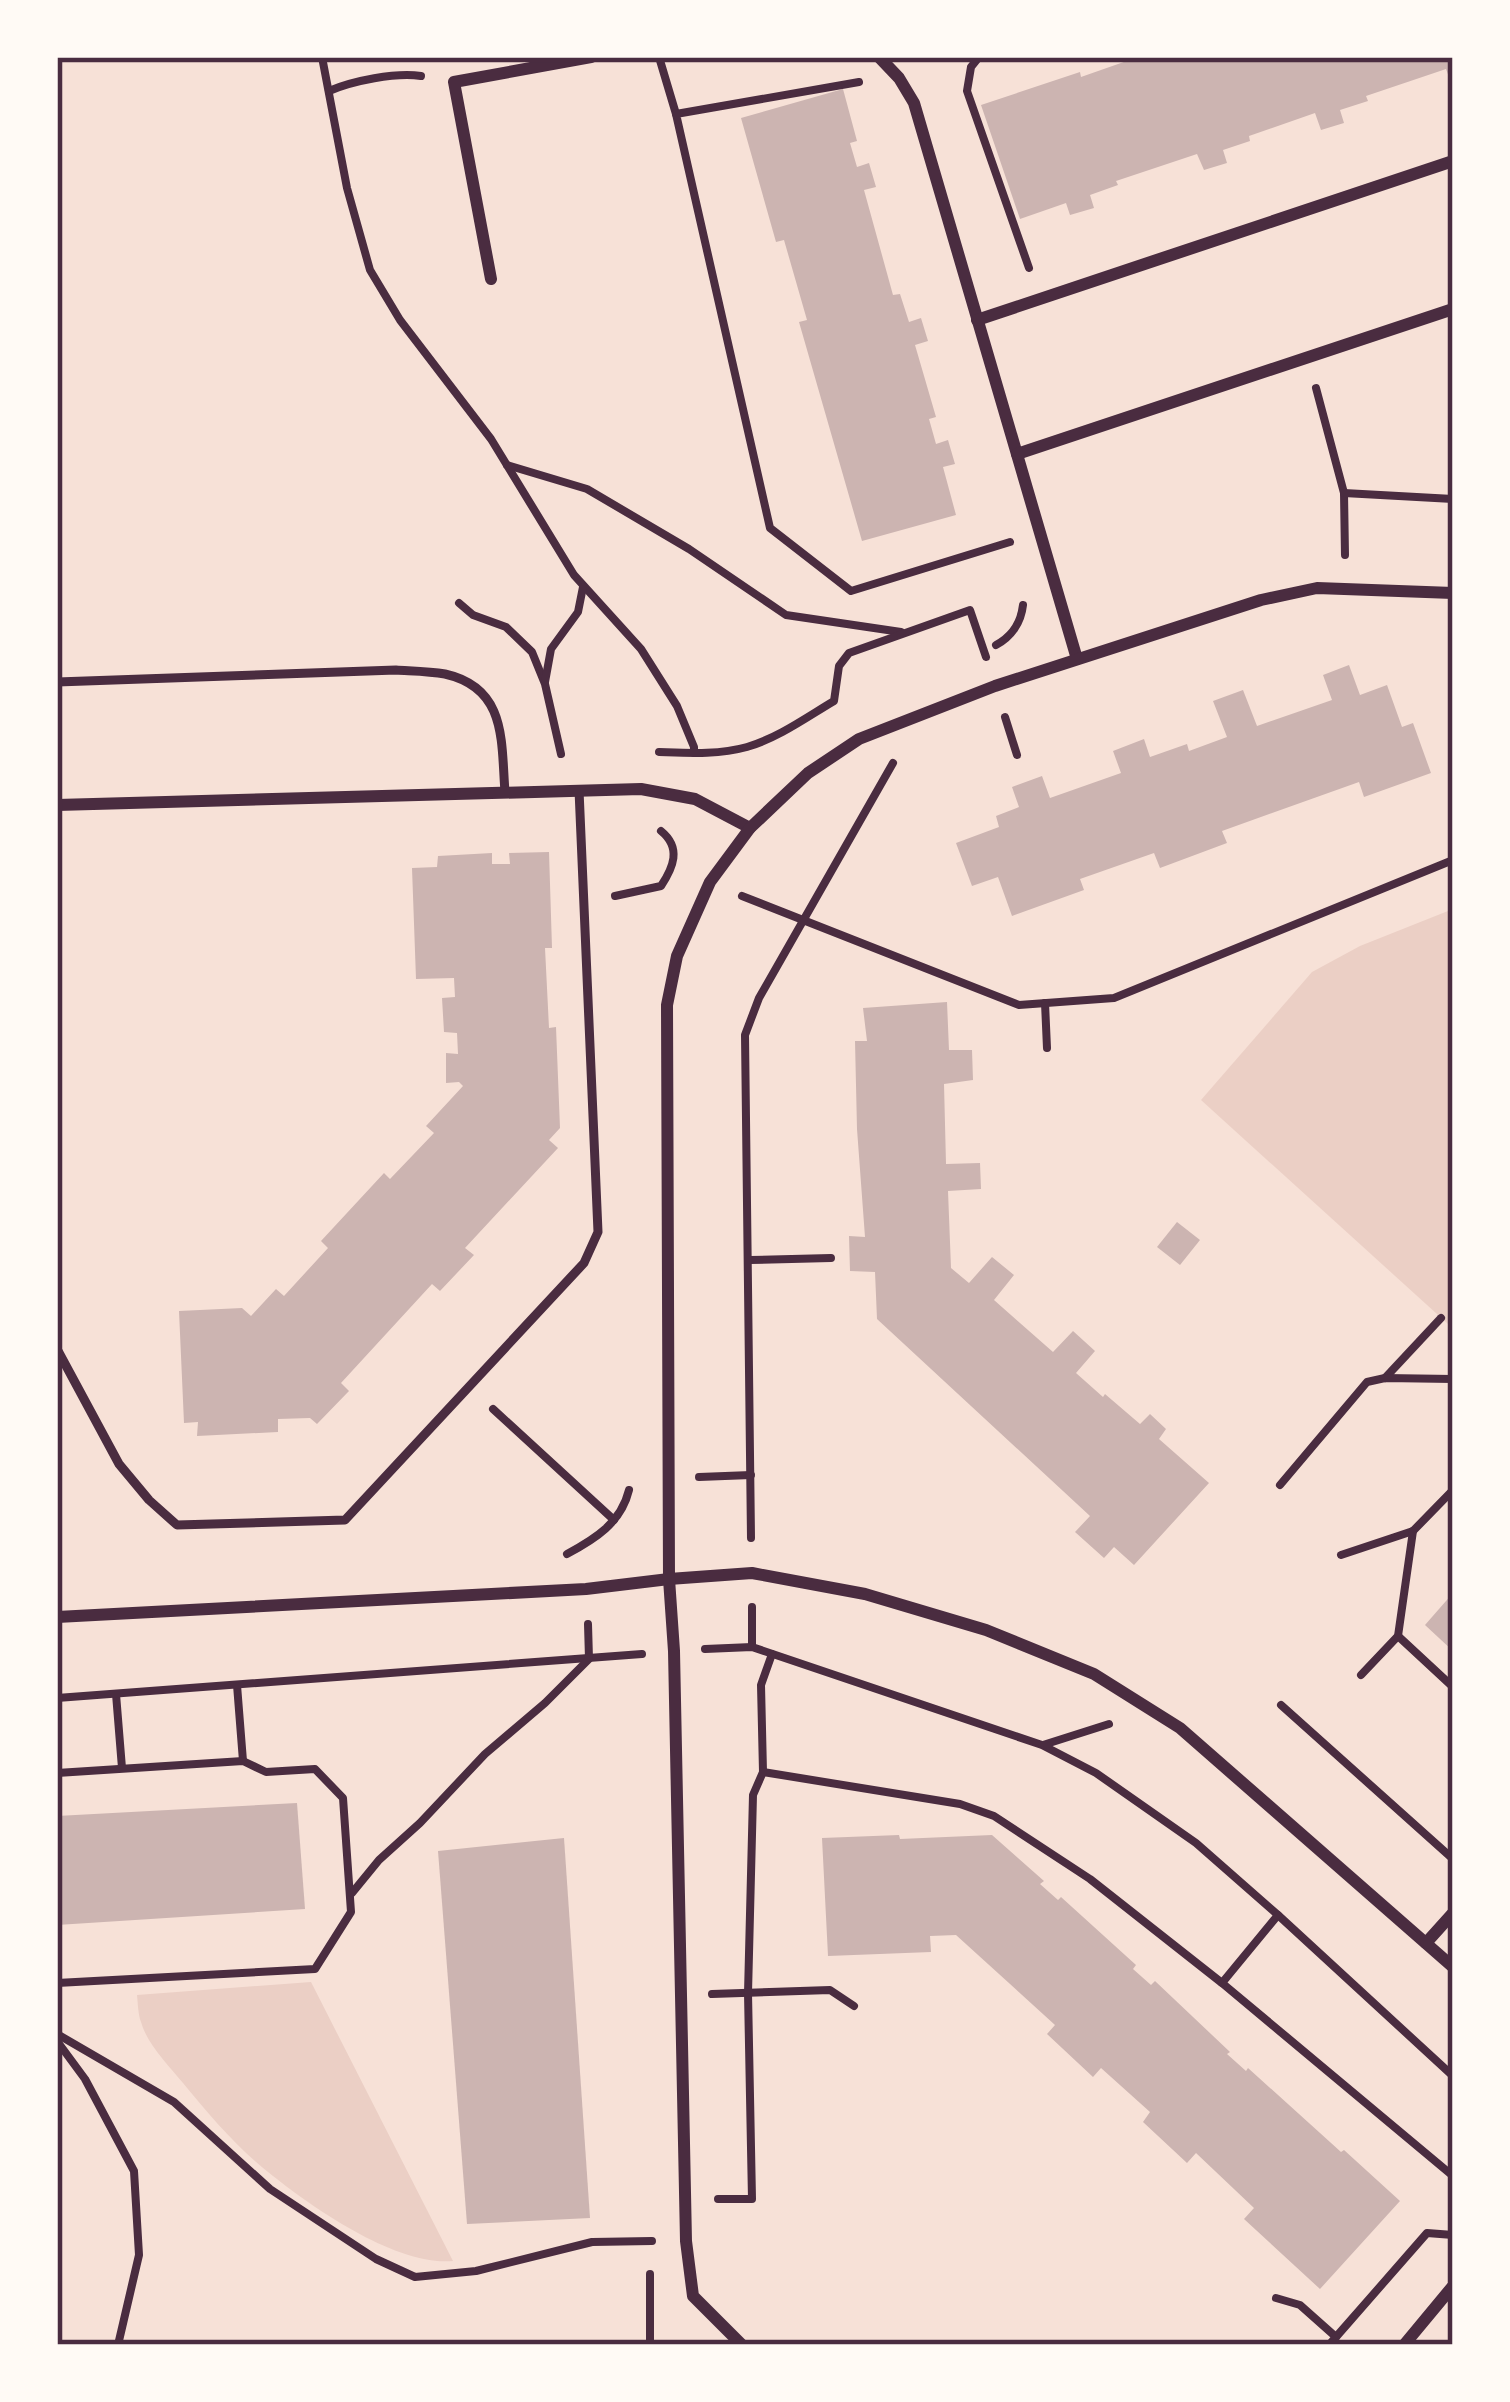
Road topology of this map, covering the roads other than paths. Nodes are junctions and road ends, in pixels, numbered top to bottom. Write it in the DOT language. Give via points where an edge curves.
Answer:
graph roads {
  1 [pos="590,57"];
  2 [pos="879,57"];
  3 [pos="1453,161"];
  4 [pos="491,279"];
  5 [pos="1453,309"];
  6 [pos="977,320"];
  7 [pos="1017,454"];
  8 [pos="1453,593"];
  9 [pos="1077,659"];
  10 [pos="57,682"];
  11 [pos="579,790"];
  12 [pos="506,792"];
  13 [pos="57,805"];
  14 [pos="750,828"];
  15 [pos="57,1349"];
  16 [pos="669,1579"];
  17 [pos="57,1617"];
  18 [pos="1453,1913"];
  19 [pos="1426,1942"];
  20 [pos="1453,1966"];
  21 [pos="1453,2285"];
  22 [pos="742,2345"];
  23 [pos="1404,2345"];
  1 -- 4 [label="street" via="454,82"];
  2 -- 6 [label="street" via="914,103"];
  3 -- 6 [label="street"];
  5 -- 7 [label="street"];
  6 -- 7 [label="street"];
  7 -- 9 [label="street"];
  8 -- 9 [label="street" via="1317,588"];
  9 -- 14 [label="street" via="859,739"];
  10 -- 12 [label="lane" via="446,674 476,687 500,719"];
  11 -- 12 [label="street"];
  11 -- 14 [label="street" via="695,799"];
  11 -- 15 [label="lane" via="598,1232 584,1263 469,1388 345,1520 178,1525 119,1464"];
  12 -- 13 [label="street"];
  14 -- 16 [label="street" via="710,882 677,956 668,1005"];
  16 -- 17 [label="street"];
  16 -- 19 [label="street" via="752,1574 865,1594 1094,1674 1180,1728"];
  16 -- 22 [label="street" via="686,2241 693,2296"];
  18 -- 19 [label="street"];
  19 -- 20 [label="street"];
  21 -- 23 [label="street"];
}
